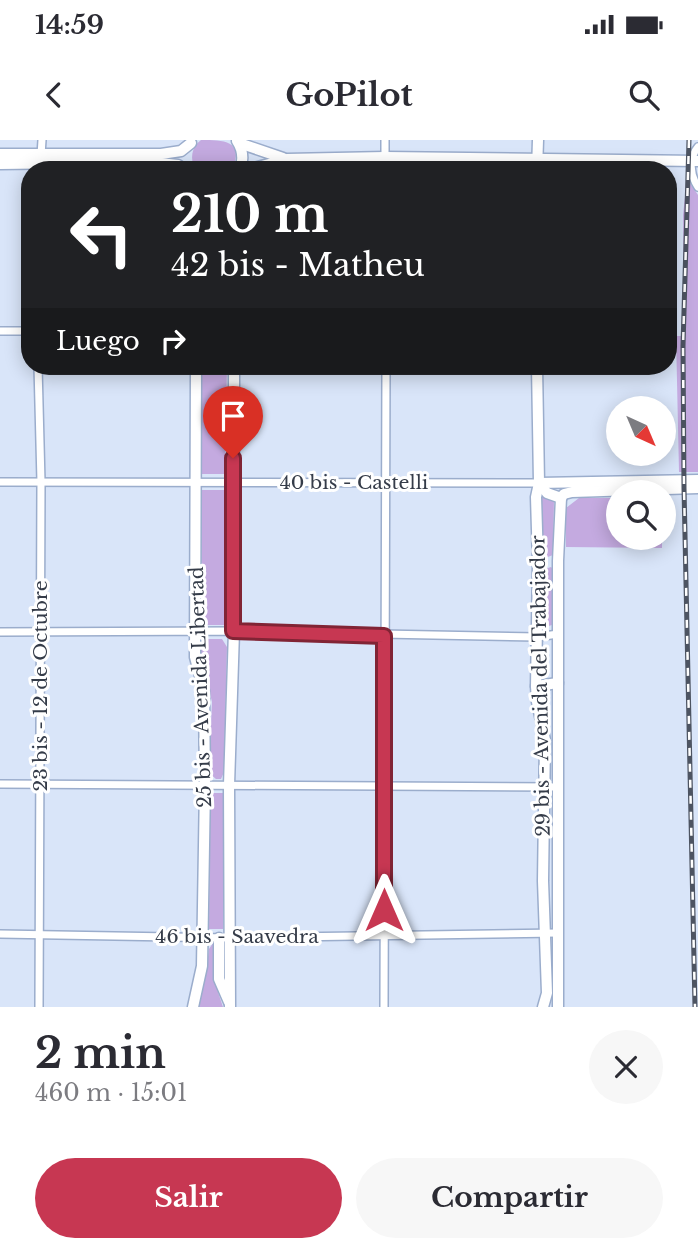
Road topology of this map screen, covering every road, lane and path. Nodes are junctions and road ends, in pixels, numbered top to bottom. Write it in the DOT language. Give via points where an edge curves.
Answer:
graph roads {
  1 [pos="42,140"];
  2 [pos="385,140"];
  3 [pos="538,140"];
  4 [pos="192,141"];
  5 [pos="237,141"];
  6 [pos="698,147"];
  7 [pos="0,154"];
  8 [pos="385,157"];
  9 [pos="537,158"];
  10 [pos="287,159"];
  11 [pos="695,160"];
  12 [pos="32,161"];
  13 [pos="41,161"];
  14 [pos="68,161"];
  15 [pos="186,161"];
  16 [pos="242,161"];
  17 [pos="280,161"];
  18 [pos="385,161"];
  19 [pos="21,163"];
  20 [pos="0,164"];
  21 [pos="698,187"];
  22 [pos="0,331"];
  23 [pos="21,331"];
  24 [pos="38,375"];
  25 [pos="196,375"];
  26 [pos="234,375"];
  27 [pos="386,375"];
  28 [pos="537,375"];
  29 [pos="698,480"];
  30 [pos="385,481"];
  31 [pos="0,482"];
  32 [pos="41,482"];
  33 [pos="194,482"];
  34 [pos="232,482"];
  35 [pos="676,482"];
  36 [pos="539,483"];
  37 [pos="606,484"];
  38 [pos="676,487"];
  39 [pos="698,488"];
  40 [pos="606,489"];
  41 [pos="561,498"];
  42 [pos="558,561"];
  43 [pos="538,563"];
  44 [pos="233,631"];
  45 [pos="0,632"];
  46 [pos="40,632"];
  47 [pos="195,633"];
  48 [pos="558,634"];
  49 [pos="384,636"];
  50 [pos="537,637"];
  51 [pos="558,683"];
  52 [pos="536,687"];
  53 [pos="0,784"];
  54 [pos="40,785"];
  55 [pos="205,785"];
  56 [pos="229,785"];
  57 [pos="384,785"];
  58 [pos="545,786"];
  59 [pos="558,787"];
  60 [pos="543,881"];
  61 [pos="557,881"];
  62 [pos="558,933"];
  63 [pos="0,934"];
  64 [pos="38,934"];
  65 [pos="545,934"];
  66 [pos="384,935"];
  67 [pos="204,937"];
  68 [pos="224,938"];
  69 [pos="230,1006"];
  70 [pos="39,1007"];
  71 [pos="192,1007"];
  72 [pos="384,1007"];
  73 [pos="543,1007"];
  74 [pos="558,1007"];
  1 -- 13 [label="street"];
  2 -- 8 [label="street"];
  3 -- 9 [label="main road"];
  4 -- 14 [label="main road" via="181,151"];
  4 -- 15 [label="main road"];
  5 -- 10 [label="main road"];
  5 -- 16 [label="main road"];
  6 -- 11 [label="street" via="692,155"];
  7 -- 12 [label="main road"];
  8 -- 9 [label="main road"];
  8 -- 10 [label="main road"];
  8 -- 18 [label="street"];
  9 -- 11 [label="main road"];
  10 -- 17 [label="main road"];
  11 -- 21 [label="street" via="692,178"];
  19 -- 20 [label="main road"];
  22 -- 23 [label="street"];
  24 -- 32 [label="street, 23 bis - 12 de Octubre"];
  25 -- 33 [label="main road, 25 bis - Avenida Libertad"];
  26 -- 34 [label="main road, 25 bis - Avenida Libertad"];
  27 -- 30 [label="street"];
  28 -- 36 [label="main road, 29 bis - Avenida del Trabajador"];
  29 -- 35 [label="main road, 40 bis - Castelli"];
  30 -- 34 [label="street, 40 bis - Castelli"];
  30 -- 36 [label="street, 40 bis - Castelli"];
  30 -- 49 [label="street"];
  31 -- 32 [label="street, 40 bis - Castelli"];
  32 -- 33 [label="street, 40 bis - Castelli"];
  32 -- 46 [label="street, 23 bis - 12 de Octubre"];
  33 -- 34 [label="street, 40 bis - Castelli"];
  33 -- 47 [label="main road, 25 bis - Avenida Libertad"];
  34 -- 44 [label="main road, 25 bis - Avenida Libertad"];
  36 -- 37 [label="main road, 40 bis - Castelli"];
  36 -- 41 [label="main road" via="547,493"];
  36 -- 43 [label="main road, 29 bis - Avenida del Trabajador"];
  38 -- 39 [label="main road, 40 bis - Castelli"];
  40 -- 41 [label="main road, 40 bis - Castelli" via="572,492"];
  41 -- 42 [label="main road, 29 bis - Avenida del Trabajador"];
  42 -- 43 [label="main road"];
  42 -- 48 [label="main road, 29 bis - Avenida del Trabajador"];
  43 -- 50 [label="main road, 29 bis - Avenida del Trabajador"];
  44 -- 47 [label="street"];
  44 -- 49 [label="street"];
  44 -- 56 [label="main road, 25 bis - Avenida Libertad"];
  45 -- 46 [label="street"];
  46 -- 47 [label="street"];
  46 -- 54 [label="street, 23 bis - 12 de Octubre"];
  47 -- 55 [label="main road, 25 bis - Avenida Libertad" via="195,657 204,691"];
  48 -- 50 [label="street"];
  48 -- 51 [label="main road, 29 bis - Avenida del Trabajador"];
  49 -- 50 [label="street"];
  49 -- 57 [label="street"];
  50 -- 52 [label="main road, 29 bis - Avenida del Trabajador"];
  51 -- 52 [label="main road"];
  51 -- 59 [label="main road, 29 bis - Avenida del Trabajador"];
  52 -- 58 [label="main road, 29 bis - Avenida del Trabajador" via="545,740"];
  53 -- 54 [label="street"];
  54 -- 55 [label="street"];
  54 -- 64 [label="street, 23 bis - 12 de Octubre"];
  55 -- 56 [label="street"];
  55 -- 67 [label="main road, 25 bis - Avenida Libertad"];
  56 -- 57 [label="street"];
  56 -- 68 [label="main road, 25 bis - Avenida Libertad"];
  57 -- 58 [label="street"];
  57 -- 66 [label="street"];
  58 -- 59 [label="street"];
  58 -- 60 [label="main road, 29 bis - Avenida del Trabajador"];
  59 -- 61 [label="main road, 29 bis - Avenida del Trabajador"];
  60 -- 61 [label="main road"];
  60 -- 65 [label="main road, 29 bis - Avenida del Trabajador"];
  61 -- 62 [label="main road, 29 bis - Avenida del Trabajador"];
  62 -- 65 [label="street, 46 bis - Saavedra"];
  62 -- 74 [label="main road, 29 bis - Avenida del Trabajador"];
  63 -- 64 [label="street, 46 bis - Saavedra"];
  64 -- 67 [label="street, 46 bis - Saavedra"];
  64 -- 70 [label="street, 23 bis - 12 de Octubre"];
  65 -- 66 [label="street, 46 bis - Saavedra"];
  65 -- 73 [label="main road, 29 bis - Avenida del Trabajador" via="547,993"];
  66 -- 68 [label="street, 46 bis - Saavedra"];
  66 -- 72 [label="street"];
  67 -- 68 [label="street, 46 bis - Saavedra"];
  67 -- 71 [label="main road, 25 bis - Avenida Libertad"];
  68 -- 69 [label="main road, 25 bis - Avenida Libertad"];
}
